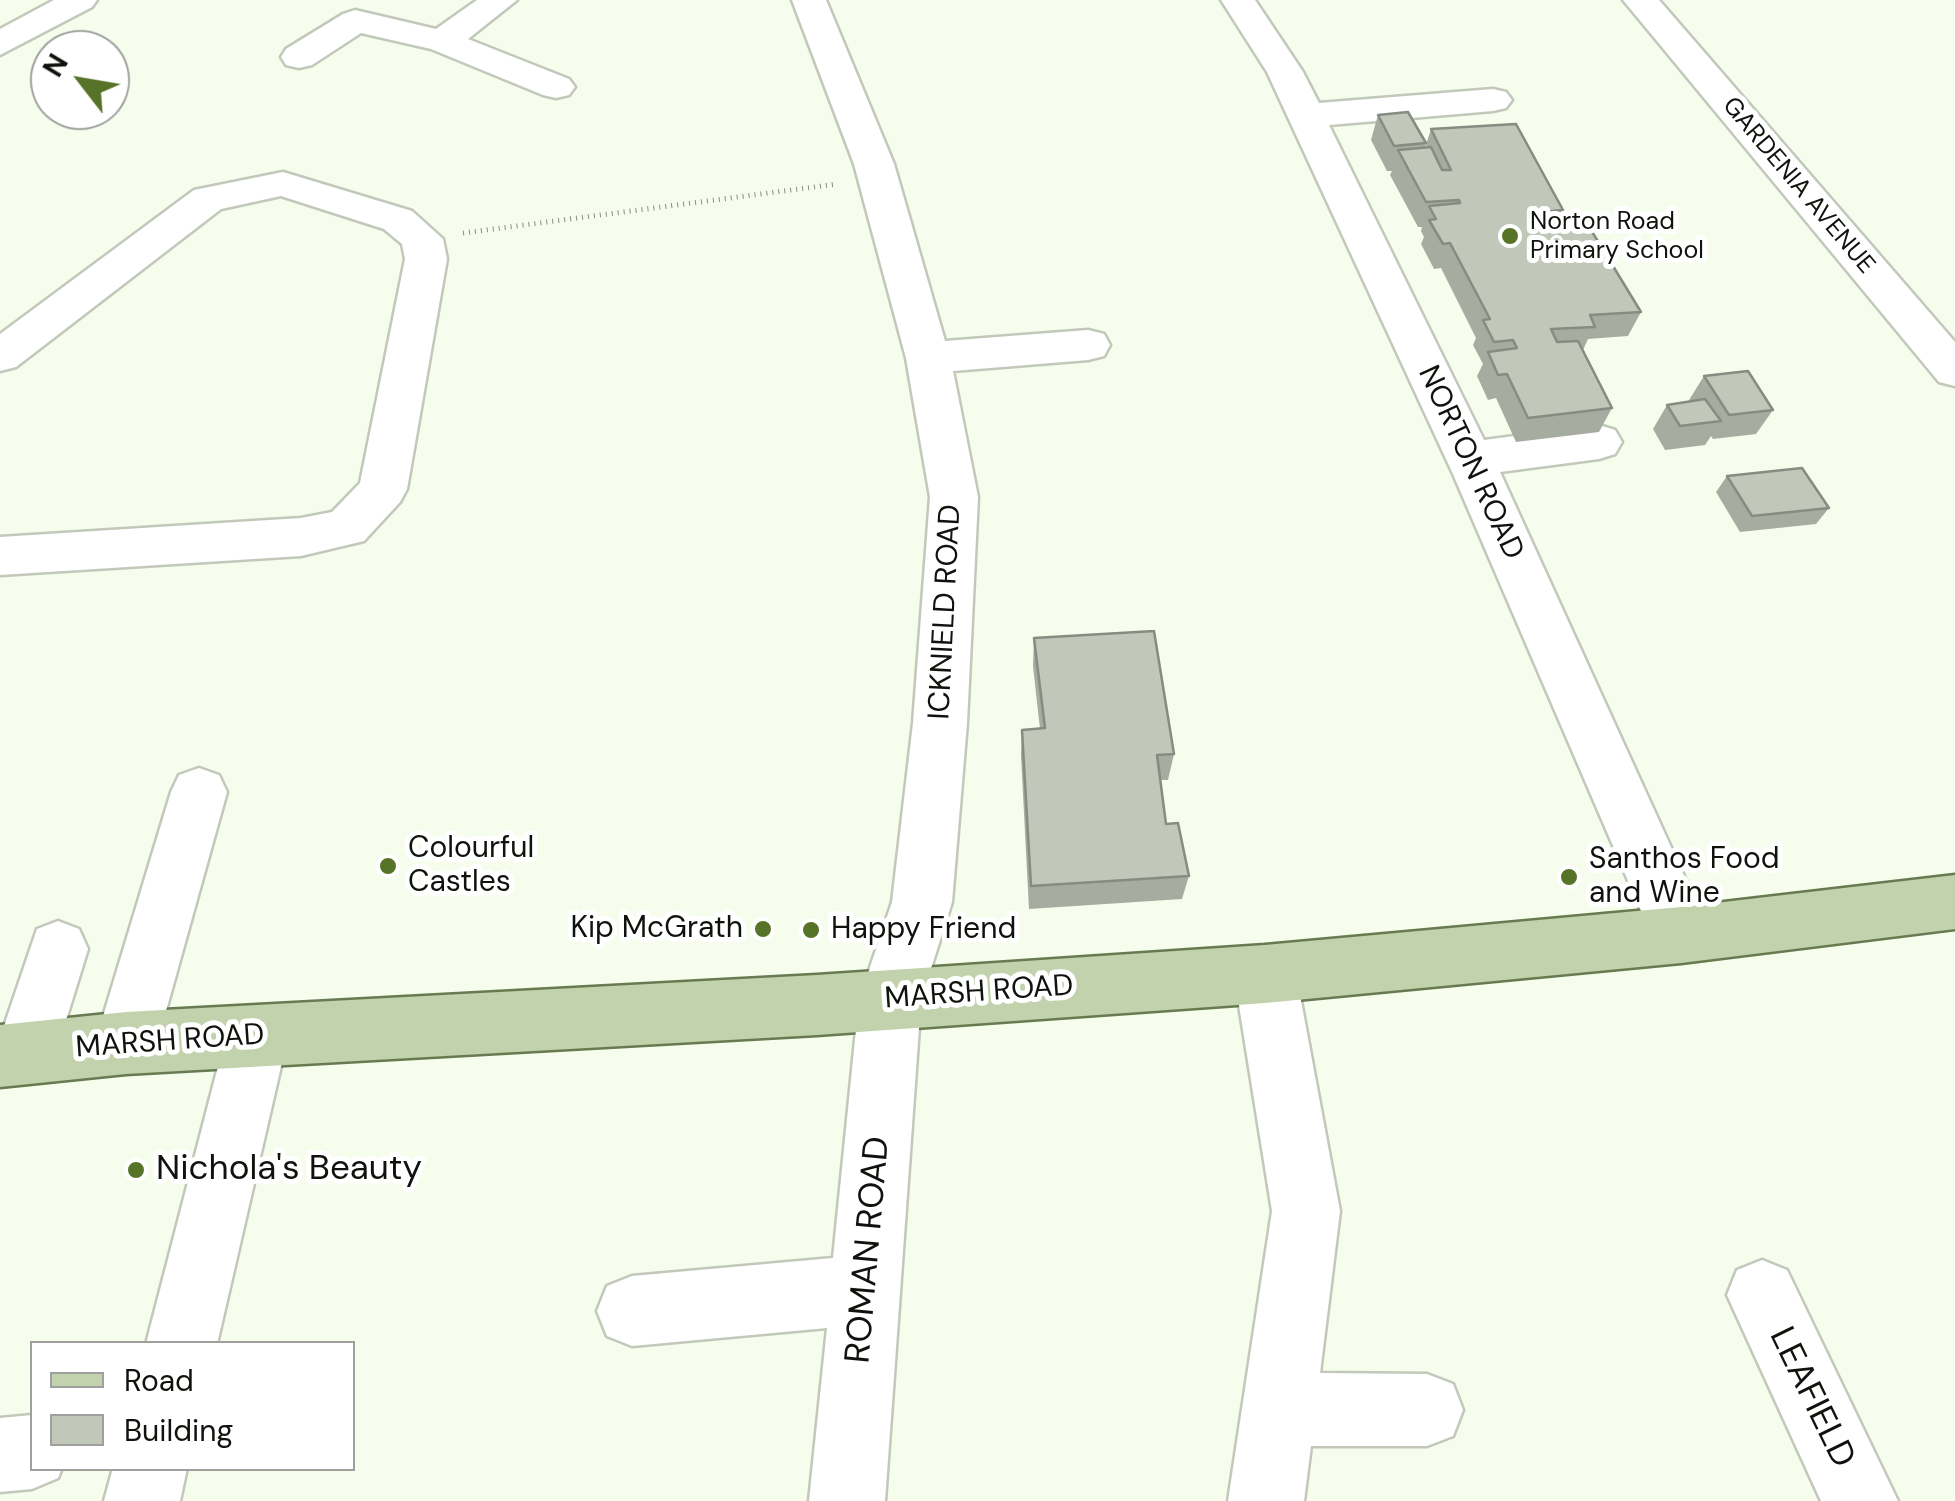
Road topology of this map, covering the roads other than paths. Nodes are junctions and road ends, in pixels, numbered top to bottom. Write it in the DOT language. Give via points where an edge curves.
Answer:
graph roads {
  1 [pos="500,0"];
  2 [pos="809,0"];
  3 [pos="1238,0"];
  4 [pos="65,2"];
  5 [pos="1656,3"];
  6 [pos="442,41"];
  7 [pos="0,44"];
  8 [pos="298,57"];
  9 [pos="556,88"];
  10 [pos="1493,100"];
  11 [pos="1304,116"];
  12 [pos="1088,345"];
  13 [pos="0,356"];
  14 [pos="928,358"];
  15 [pos="1955,372"];
  16 [pos="1599,442"];
  17 [pos="1469,459"];
  18 [pos="0,556"];
  19 [pos="200,792"];
  20 [pos="1955,902"];
  21 [pos="1682,935"];
  22 [pos="58,949"];
  23 [pos="1265,974"];
  24 [pos="890,1000"];
  25 [pos="257,1036"];
  26 [pos="126,1043"];
  27 [pos="13,1055"];
  28 [pos="867,1290"];
  29 [pos="1762,1295"];
  30 [pos="632,1310"];
  31 [pos="182,1341"];
  32 [pos="1280,1410"];
  33 [pos="1427,1410"];
  34 [pos="30,1452"];
  35 [pos="0,1455"];
  36 [pos="149,1471"];
  37 [pos="142,1501"];
  38 [pos="847,1501"];
  39 [pos="1266,1501"];
  40 [pos="1860,1501"];
  1 -- 6 [label="street"];
  2 -- 14 [label="street, ICKNIELD ROAD" via="878,179"];
  3 -- 11 [label="street, NORTON ROAD" via="1285,72"];
  4 -- 7 [label="street"];
  5 -- 15 [label="street, GARDENIA AVENUE"];
  6 -- 8 [label="street" via="356,21"];
  6 -- 9 [label="street"];
  10 -- 11 [label="street"];
  11 -- 17 [label="street, NORTON ROAD"];
  12 -- 14 [label="street"];
  13 -- 18 [label="street" via="208,199 283,184 398,220 422,239 426,258 383,488 347,528 301,538"];
  14 -- 24 [label="street, ICKNIELD ROAD" via="954,497 922,902"];
  16 -- 17 [label="street"];
  17 -- 21 [label="street, NORTON ROAD"];
  19 -- 26 [label="street"];
  20 -- 21 [label="main road, MARSH ROAD"];
  21 -- 23 [label="main road, MARSH ROAD"];
  22 -- 27 [label="street"];
  23 -- 24 [label="main road, MARSH ROAD"];
  23 -- 32 [label="street" via="1306,1211"];
  24 -- 25 [label="main road, MARSH ROAD"];
  24 -- 28 [label="street, ROMAN ROAD"];
  25 -- 26 [label="main road, MARSH ROAD"];
  25 -- 31 [label="street"];
  26 -- 27 [label="main road, MARSH ROAD"];
  28 -- 30 [label="street"];
  28 -- 38 [label="street, ROMAN ROAD"];
  29 -- 40 [label="street, LEAFIELD"];
  32 -- 33 [label="street"];
  32 -- 39 [label="street"];
  34 -- 35 [label="street"];
  36 -- 37 [label="street"];
}
